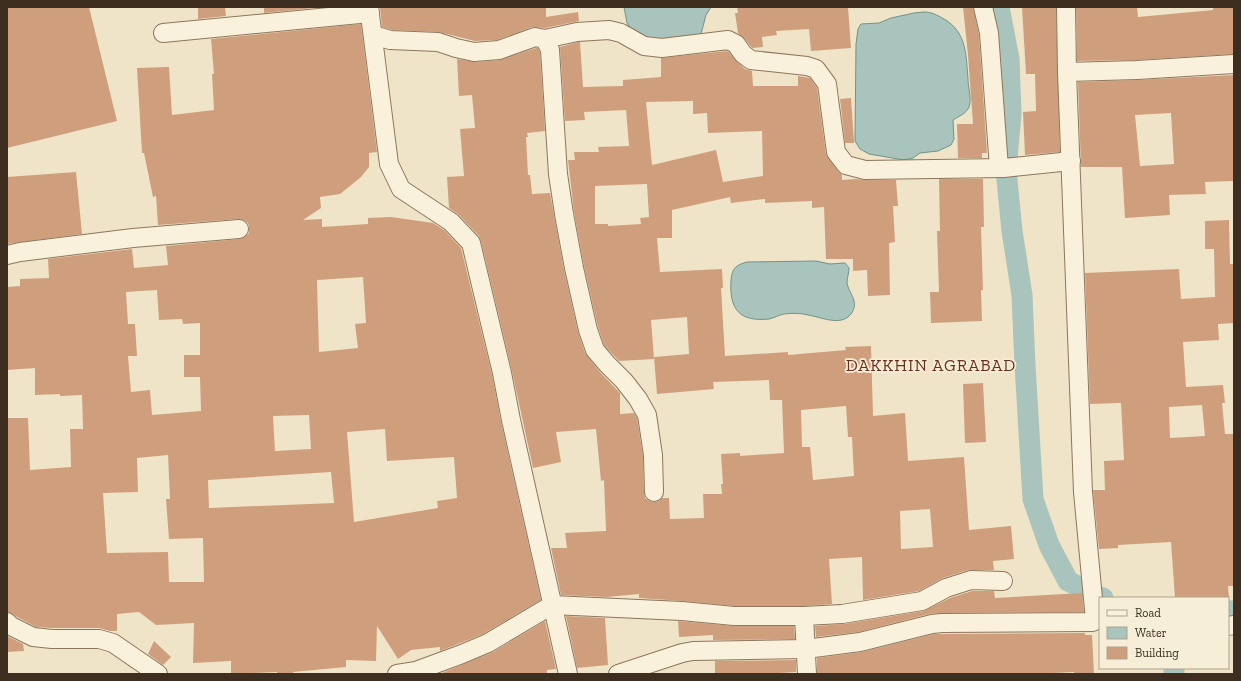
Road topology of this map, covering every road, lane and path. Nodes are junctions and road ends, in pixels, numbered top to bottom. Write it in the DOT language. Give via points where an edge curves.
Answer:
graph roads {
  1 [pos="983,7"];
  2 [pos="1066,7"];
  3 [pos="369,10"];
  4 [pos="163,33"];
  5 [pos="372,35"];
  6 [pos="545,39"];
  7 [pos="1234,64"];
  8 [pos="1067,72"];
  9 [pos="1064,162"];
  10 [pos="1002,168"];
  11 [pos="239,229"];
  12 [pos="7,255"];
  13 [pos="654,492"];
  14 [pos="1003,581"];
  15 [pos="552,605"];
  16 [pos="804,616"];
  17 [pos="7,622"];
  18 [pos="1096,622"];
  19 [pos="806,649"];
  20 [pos="158,674"];
  21 [pos="397,674"];
  22 [pos="568,674"];
  23 [pos="618,674"];
  24 [pos="808,674"];
  1 -- 10 [label="street" via="989,34"];
  2 -- 8 [label="street"];
  3 -- 4 [label="street"];
  3 -- 5 [label="street"];
  5 -- 6 [label="street" via="390,40 438,42 474,52 499,50 535,37"];
  5 -- 15 [label="street" via="389,164 401,189 451,222 470,243 502,373"];
  6 -- 10 [label="street" via="577,32 609,30 621,33 644,46 662,48 728,40 736,44 742,54 751,60 816,68 827,84 836,152 846,165 865,170"];
  6 -- 13 [label="street" via="550,50 558,174 574,268 588,330 595,350 624,381 647,415 653,455"];
  7 -- 8 [label="street"];
  8 -- 9 [label="street"];
  9 -- 10 [label="street"];
  9 -- 18 [label="street" via="1083,492"];
  11 -- 12 [label="street" via="133,238"];
  14 -- 16 [label="street" via="971,580 946,588 922,601 842,614"];
  15 -- 16 [label="street" via="734,616"];
  15 -- 21 [label="street" via="500,636 462,654 416,671"];
  15 -- 22 [label="street"];
  16 -- 19 [label="street"];
  17 -- 20 [label="street" via="33,637 99,639 113,643"];
  18 -- 19 [label="street" via="932,624 860,642"];
  19 -- 23 [label="street" via="682,653"];
  19 -- 24 [label="street"];
}
